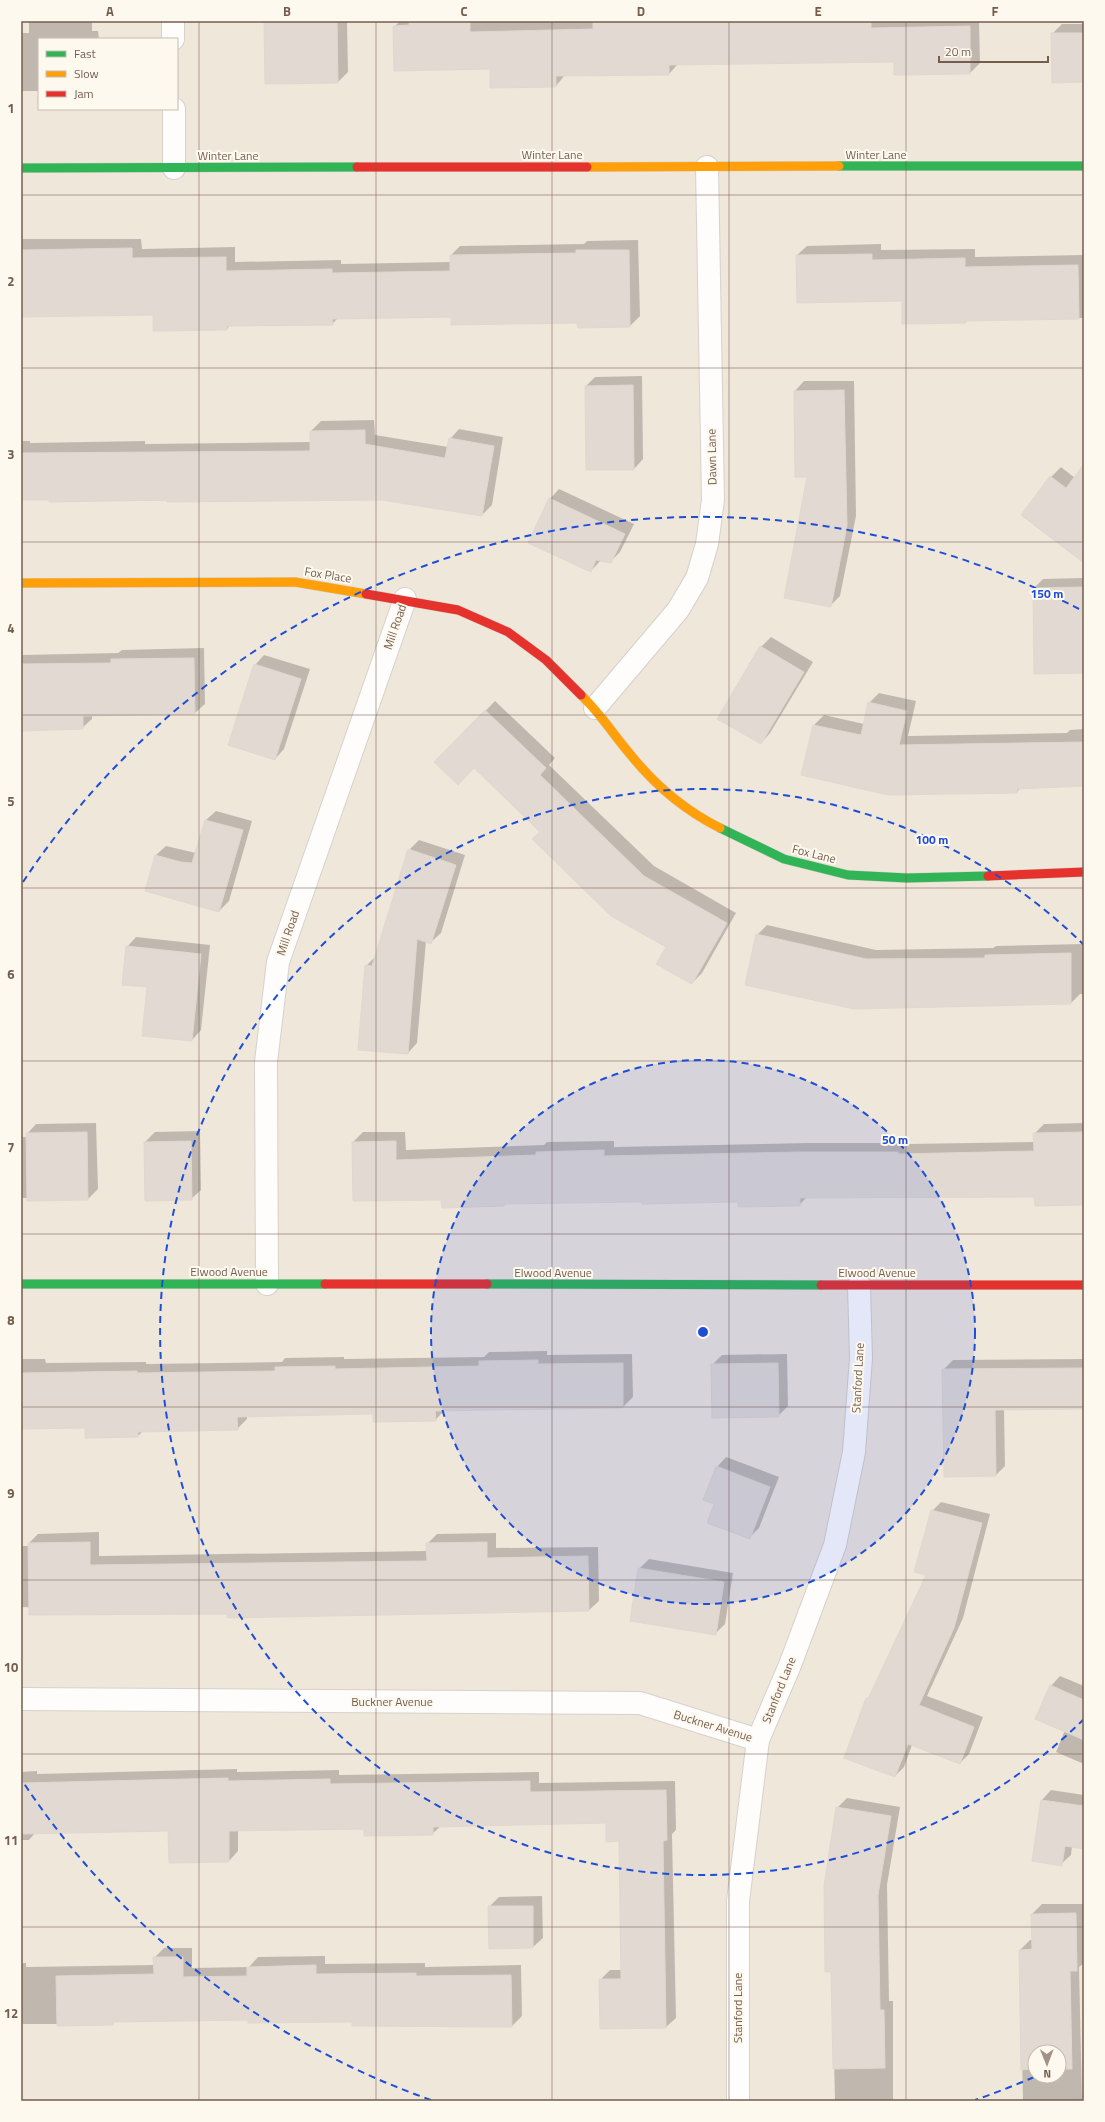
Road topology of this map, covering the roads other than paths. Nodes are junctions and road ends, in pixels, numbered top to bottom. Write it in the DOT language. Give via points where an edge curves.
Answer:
graph roads {
  1 [pos="173,21"];
  2 [pos="173,38"];
  3 [pos="174,110"];
  4 [pos="1084,166"];
  5 [pos="707,167"];
  6 [pos="21,168"];
  7 [pos="174,168"];
  8 [pos="21,583"];
  9 [pos="405,599"];
  10 [pos="595,708"];
  11 [pos="1084,872"];
  12 [pos="21,1284"];
  13 [pos="267,1284"];
  14 [pos="859,1285"];
  15 [pos="1084,1286"];
  16 [pos="21,1699"];
  17 [pos="758,1740"];
  18 [pos="738,2101"];
  1 -- 2 [label="street"];
  3 -- 7 [label="street"];
  4 -- 5 [label="street, Winter Lane"];
  5 -- 7 [label="street, Winter Lane"];
  5 -- 10 [label="street, Dawn Lane" via="713,500 707,544 697,578 678,610"];
  6 -- 7 [label="street, Winter Lane"];
  8 -- 9 [label="street, Fox Place" via="295,582"];
  9 -- 10 [label="street, Fox Place" via="458,610 508,632 546,660"];
  9 -- 13 [label="street, Mill Road" via="278,962 266,1062"];
  10 -- 11 [label="street, Fox Lane" via="630,755 673,798 710,824 784,859 848,875 907,878"];
  12 -- 13 [label="street, Elwood Avenue"];
  13 -- 14 [label="street, Elwood Avenue"];
  14 -- 15 [label="street, Elwood Avenue"];
  14 -- 17 [label="street, Stanford Lane" via="861,1358 854,1452 835,1545 790,1665"];
  16 -- 17 [label="street, Buckner Avenue" via="640,1704"];
  17 -- 18 [label="street, Stanford Lane" via="738,1901"];
}
